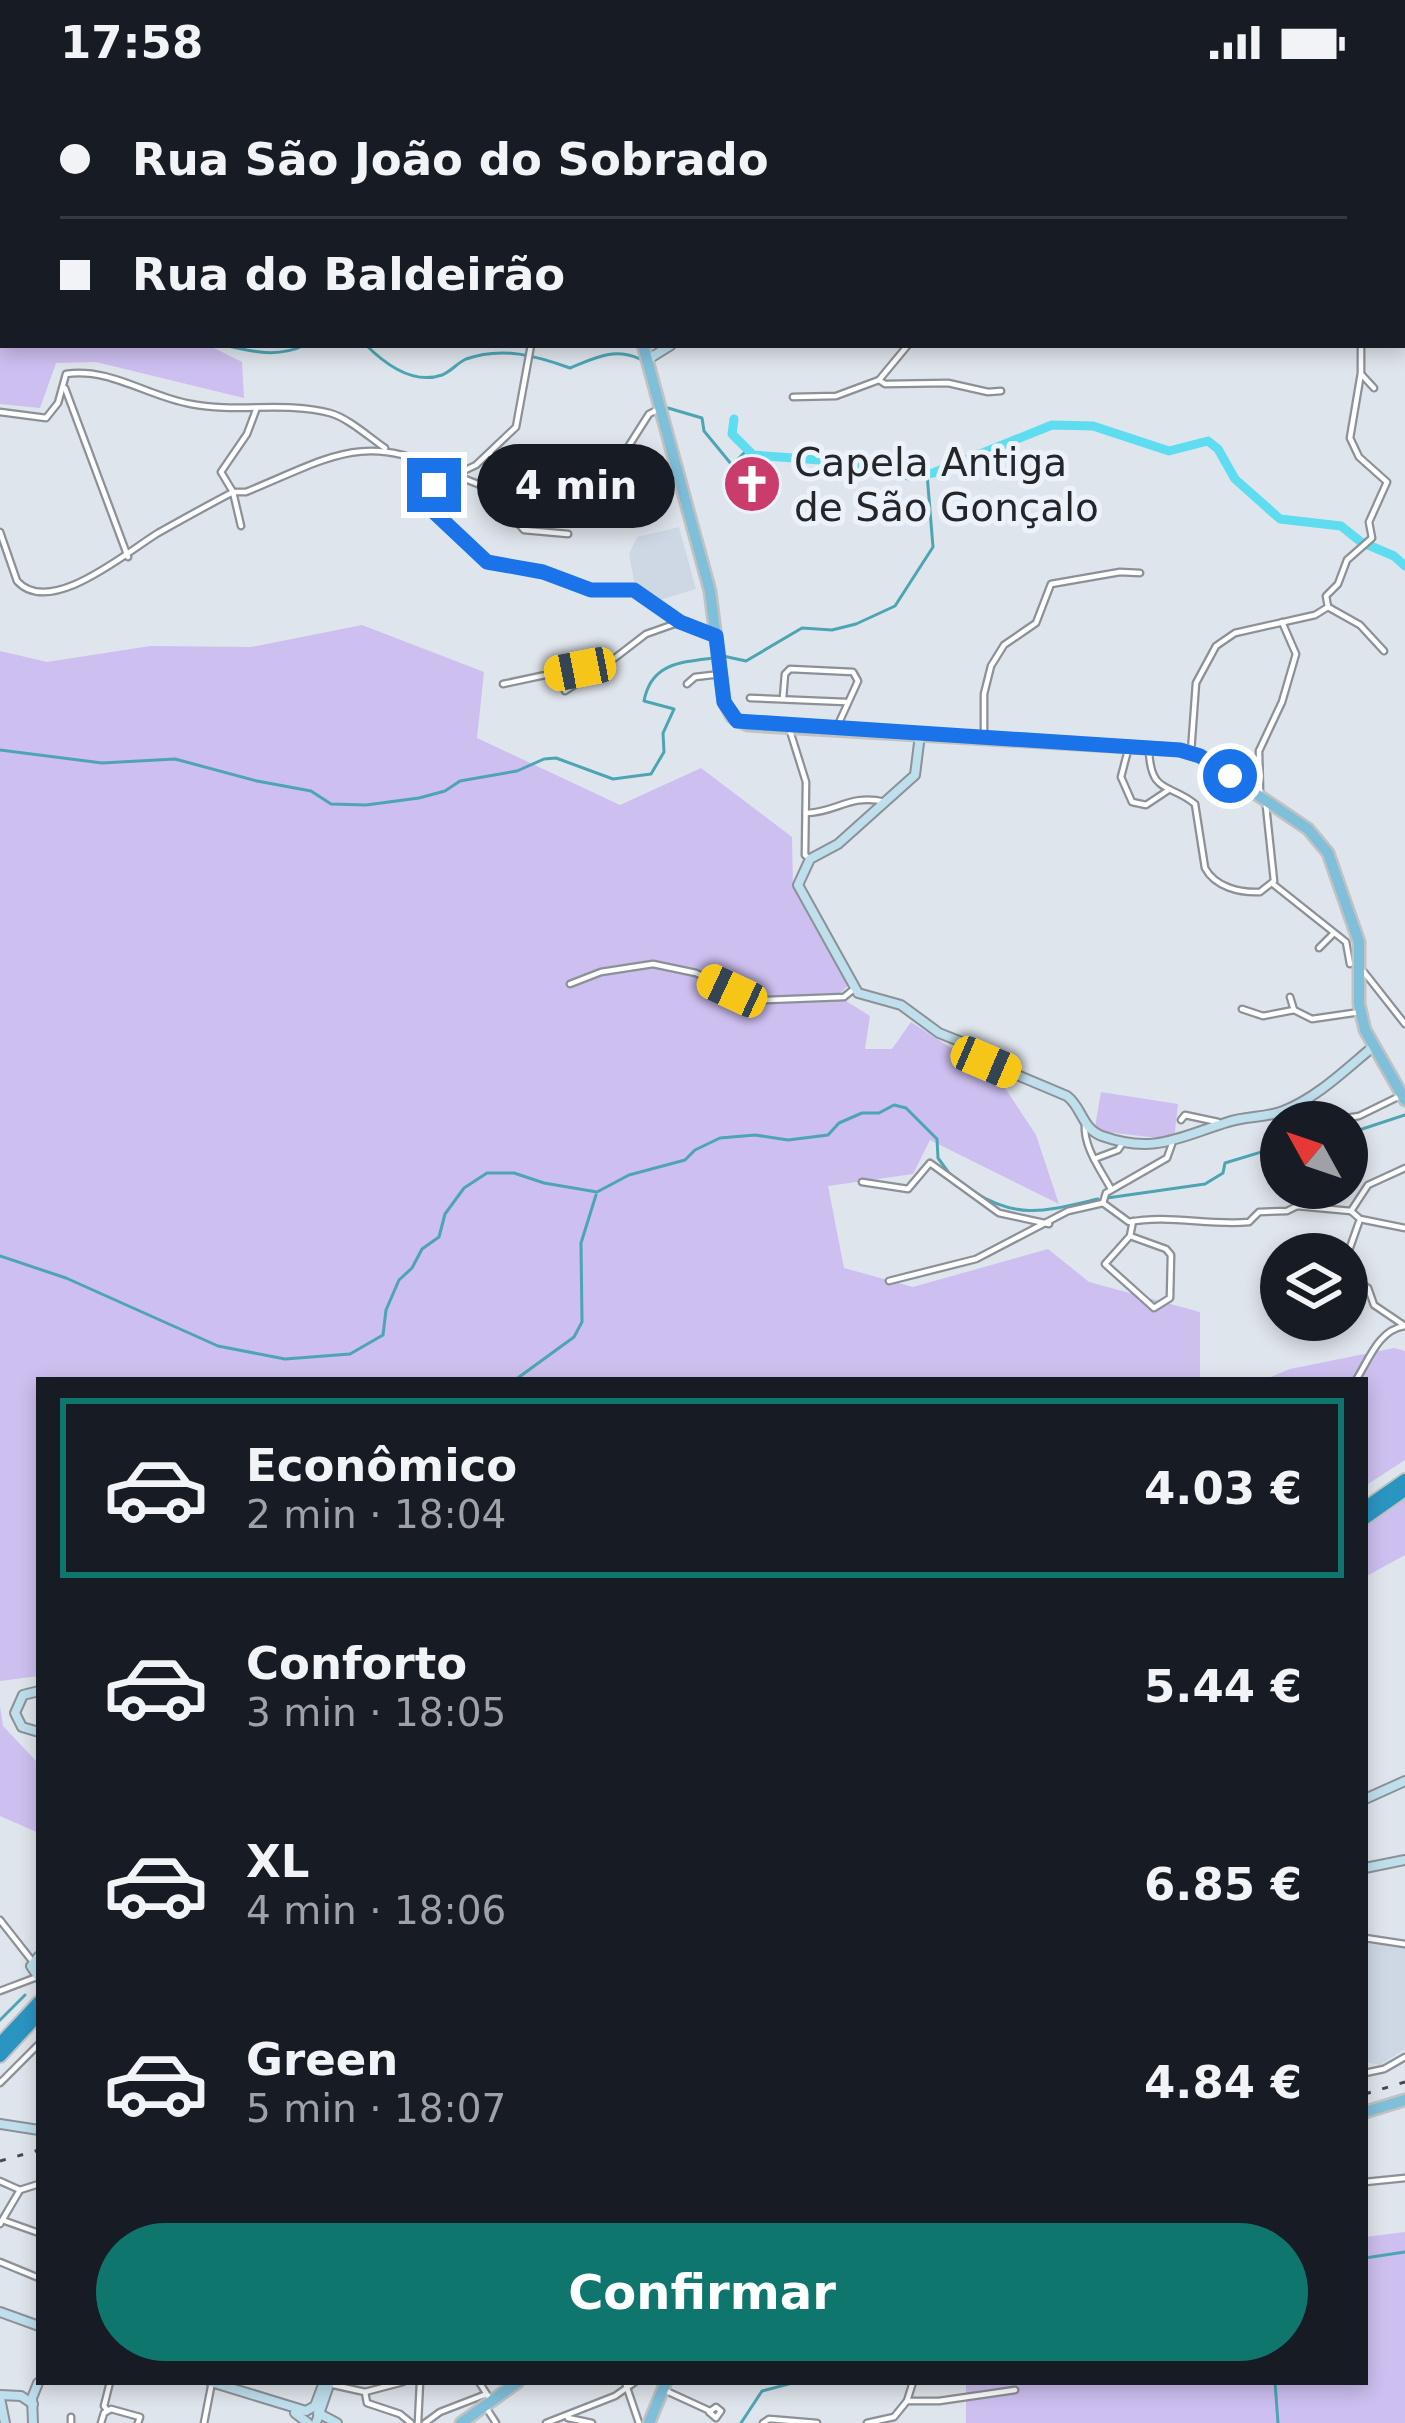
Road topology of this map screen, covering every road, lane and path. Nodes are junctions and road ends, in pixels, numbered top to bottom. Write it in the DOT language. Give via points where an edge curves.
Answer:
graph roads {
  1 [pos="644,348"];
  2 [pos="666,348"];
  3 [pos="906,348"];
  4 [pos="1361,348"];
  5 [pos="530,351"];
  6 [pos="647,360"];
  7 [pos="1361,374"];
  8 [pos="879,380"];
  9 [pos="64,386"];
  10 [pos="1374,388"];
  11 [pos="1001,391"];
  12 [pos="793,397"];
  13 [pos="660,408"];
  14 [pos="256,410"];
  15 [pos="0,412"];
  16 [pos="388,449"];
  17 [pos="490,452"];
  18 [pos="623,455"];
  19 [pos="441,468"];
  20 [pos="455,475"];
  21 [pos="497,489"];
  22 [pos="233,492"];
  23 [pos="579,499"];
  24 [pos="241,526"];
  25 [pos="0,532"];
  26 [pos="568,534"];
  27 [pos="128,557"];
  28 [pos="1140,573"];
  29 [pos="1328,607"];
  30 [pos="680,622"];
  31 [pos="1282,622"];
  32 [pos="716,636"];
  33 [pos="1384,651"];
  34 [pos="611,661"];
  35 [pos="719,662"];
  36 [pos="502,684"];
  37 [pos="687,684"];
  38 [pos="565,691"];
  39 [pos="750,698"];
  40 [pos="783,698"];
  41 [pos="848,702"];
  42 [pos="840,727"];
  43 [pos="789,728"];
  44 [pos="920,735"];
  45 [pos="984,738"];
  46 [pos="1129,747"];
  47 [pos="1149,749"];
  48 [pos="1191,752"];
  49 [pos="1167,791"];
  50 [pos="1263,799"];
  51 [pos="885,802"];
  52 [pos="806,813"];
  53 [pos="810,859"];
  54 [pos="1273,884"];
  55 [pos="1334,933"];
  56 [pos="1319,948"];
  57 [pos="1355,966"];
  58 [pos="570,985"];
  59 [pos="855,988"];
  60 [pos="1290,997"];
  61 [pos="1242,1009"];
  62 [pos="1294,1010"];
  63 [pos="1360,1012"];
  64 [pos="1405,1024"];
  65 [pos="1374,1046"];
  66 [pos="1404,1098"];
  67 [pos="1368,1112"];
  68 [pos="1181,1120"];
  69 [pos="1085,1123"];
  70 [pos="1224,1123"];
  71 [pos="1125,1140"];
  72 [pos="1172,1144"];
  73 [pos="1094,1159"];
  74 [pos="1405,1168"];
  75 [pos="862,1182"];
  76 [pos="1111,1189"];
  77 [pos="1103,1203"];
  78 [pos="1282,1209"];
  79 [pos="1324,1209"];
  80 [pos="1351,1211"];
  81 [pos="1360,1220"];
  82 [pos="1133,1221"];
  83 [pos="1049,1223"];
  84 [pos="1405,1228"];
  85 [pos="1355,1233"];
  86 [pos="1130,1236"];
  87 [pos="889,1281"];
  88 [pos="1368,1288"];
  89 [pos="1405,1326"];
  90 [pos="1358,1377"];
  91 [pos="1405,1480"];
  92 [pos="1405,1490"];
  93 [pos="1368,1506"];
  94 [pos="1368,1516"];
  95 [pos="36,1692"];
  96 [pos="36,1731"];
  97 [pos="1405,1782"];
  98 [pos="1368,1798"];
  99 [pos="1405,1860"];
  100 [pos="1368,1867"];
  101 [pos="0,1920"];
  102 [pos="1368,1938"];
  103 [pos="1405,1944"];
  104 [pos="36,1959"];
  105 [pos="36,1979"];
  106 [pos="0,1991"];
  107 [pos="36,2005"];
  108 [pos="36,2017"];
  109 [pos="0,2044"];
  110 [pos="36,2047"];
  111 [pos="0,2056"];
  112 [pos="1405,2057"];
  113 [pos="1368,2071"];
  114 [pos="0,2083"];
  115 [pos="1404,2101"];
  116 [pos="1368,2111"];
  117 [pos="0,2124"];
  118 [pos="36,2130"];
  119 [pos="1405,2178"];
  120 [pos="0,2181"];
  121 [pos="1368,2182"];
  122 [pos="36,2187"];
  123 [pos="20,2190"];
  124 [pos="1,2222"];
  125 [pos="36,2232"];
  126 [pos="0,2262"];
  127 [pos="36,2277"];
  128 [pos="0,2312"];
  129 [pos="36,2325"];
  130 [pos="36,2383"];
  131 [pos="37,2385"];
  132 [pos="109,2385"];
  133 [pos="211,2385"];
  134 [pos="214,2385"];
  135 [pos="327,2385"];
  136 [pos="333,2385"];
  137 [pos="394,2385"];
  138 [pos="421,2385"];
  139 [pos="480,2385"];
  140 [pos="513,2385"];
  141 [pos="626,2385"];
  142 [pos="912,2385"];
  143 [pos="664,2386"];
  144 [pos="1015,2390"];
  145 [pos="364,2395"];
  146 [pos="18,2396"];
  147 [pos="908,2401"];
  148 [pos="483,2403"];
  149 [pos="107,2410"];
  150 [pos="710,2410"];
  151 [pos="2,2412"];
  152 [pos="442,2412"];
  153 [pos="563,2418"];
  154 [pos="34,2419"];
  155 [pos="312,2419"];
  156 [pos="780,2421"];
  157 [pos="415,2422"];
  158 [pos="100,2423"];
  159 [pos="138,2423"];
  160 [pos="204,2423"];
  161 [pos="337,2423"];
  162 [pos="449,2423"];
  163 [pos="461,2423"];
  164 [pos="496,2423"];
  165 [pos="546,2423"];
  166 [pos="592,2423"];
  167 [pos="639,2423"];
  168 [pos="649,2423"];
  169 [pos="764,2423"];
  170 [pos="817,2423"];
  171 [pos="867,2423"];
  1 -- 6 [label="main road"];
  2 -- 6 [label="street"];
  3 -- 8 [label="street"];
  4 -- 7 [label="street"];
  5 -- 17 [label="street" via="516,427"];
  6 -- 13 [label="main road"];
  7 -- 10 [label="street"];
  7 -- 29 [label="street" via="1351,444 1387,482 1369,522 1372,538 1347,560"];
  8 -- 11 [label="street"];
  8 -- 12 [label="street" via="836,396"];
  9 -- 14 [label="street" via="73,372 114,376 191,404"];
  9 -- 15 [label="street" via="46,418"];
  9 -- 27 [label="street"];
  13 -- 18 [label="street"];
  13 -- 32 [label="main road"];
  14 -- 16 [label="street" via="332,413"];
  14 -- 22 [label="street" via="221,472"];
  16 -- 19 [label="street"];
  16 -- 22 [label="street" via="345,451"];
  17 -- 20 [label="street"];
  17 -- 21 [label="street"];
  19 -- 20 [label="street"];
  19 -- 30 [label="street" via="433,509 487,562 591,590 634,590"];
  20 -- 21 [label="street"];
  21 -- 23 [label="street"];
  21 -- 26 [label="street" via="528,533"];
  22 -- 24 [label="street"];
  22 -- 27 [label="street"];
  25 -- 27 [label="street" via="17,581 32,592 59,590"];
  28 -- 45 [label="street" via="1051,584 1036,623 995,658"];
  29 -- 31 [label="street"];
  29 -- 33 [label="street"];
  30 -- 32 [label="street"];
  30 -- 34 [label="street" via="646,634"];
  31 -- 48 [label="street" via="1234,633 1210,655 1196,683"];
  31 -- 50 [label="street" via="1296,654 1261,742"];
  32 -- 35 [label="main road"];
  34 -- 36 [label="street"];
  34 -- 38 [label="street"];
  35 -- 37 [label="street"];
  35 -- 43 [label="main road" via="724,702 737,721"];
  39 -- 40 [label="street"];
  40 -- 41 [label="street"];
  40 -- 41 [label="street" via="790,669 853,672 858,680"];
  41 -- 42 [label="street"];
  42 -- 43 [label="main road"];
  42 -- 44 [label="main road"];
  43 -- 52 [label="street" via="806,782"];
  44 -- 45 [label="main road"];
  44 -- 51 [label="street" via="915,775"];
  45 -- 46 [label="main road"];
  46 -- 47 [label="main road"];
  46 -- 49 [label="street" via="1121,771 1128,797 1141,806"];
  47 -- 48 [label="main road"];
  47 -- 49 [label="street"];
  48 -- 50 [label="main road"];
  49 -- 54 [label="street" via="1198,810 1209,876 1250,892"];
  50 -- 54 [label="street"];
  50 -- 57 [label="main road" via="1328,854 1359,942"];
  51 -- 52 [label="street" via="845,801"];
  51 -- 53 [label="street"];
  52 -- 53 [label="street"];
  53 -- 59 [label="street" via="800,893"];
  54 -- 55 [label="street"];
  55 -- 56 [label="street"];
  55 -- 57 [label="street"];
  57 -- 63 [label="main road"];
  57 -- 64 [label="street"];
  58 -- 59 [label="street" via="653,964 766,1000 844,997"];
  59 -- 69 [label="street" via="910,1010 986,1062 1066,1096"];
  60 -- 62 [label="street"];
  61 -- 62 [label="street" via="1263,1016"];
  62 -- 63 [label="street" via="1312,1019"];
  63 -- 65 [label="main road"];
  65 -- 66 [label="main road"];
  65 -- 70 [label="street" via="1289,1109"];
  66 -- 67 [label="street"];
  68 -- 70 [label="street"];
  69 -- 71 [label="street" via="1096,1135"];
  69 -- 73 [label="street"];
  70 -- 72 [label="street"];
  71 -- 72 [label="street"];
  71 -- 73 [label="street"];
  72 -- 76 [label="street" via="1157,1166"];
  73 -- 76 [label="street"];
  74 -- 80 [label="street" via="1368,1185"];
  75 -- 83 [label="street" via="908,1189 930,1163 999,1214"];
  76 -- 77 [label="street"];
  77 -- 82 [label="street"];
  77 -- 83 [label="street"];
  78 -- 82 [label="street" via="1244,1223"];
  79 -- 80 [label="street"];
  80 -- 81 [label="street"];
  81 -- 84 [label="street"];
  81 -- 85 [label="street"];
  82 -- 86 [label="street"];
  83 -- 87 [label="street" via="976,1259"];
  86 -- 86 [label="street" via="1106,1268 1160,1307 1169,1298 1171,1256"];
  88 -- 89 [label="street" via="1374,1305"];
  89 -- 90 [label="street" via="1378,1343"];
  91 -- 93 [label="highway"];
  92 -- 94 [label="highway"];
  95 -- 96 [label="street" via="15,1709 22,1727"];
  97 -- 98 [label="street"];
  99 -- 100 [label="street"];
  101 -- 104 [label="street"];
  102 -- 103 [label="street"];
  105 -- 106 [label="street"];
  107 -- 109 [label="highway"];
  108 -- 111 [label="highway"];
  110 -- 114 [label="street"];
  112 -- 113 [label="street"];
  115 -- 116 [label="main road"];
  117 -- 118 [label="street"];
  119 -- 121 [label="street"];
  120 -- 123 [label="street"];
  122 -- 123 [label="street"];
  123 -- 124 [label="street"];
  124 -- 125 [label="street"];
  126 -- 127 [label="street"];
  128 -- 129 [label="street"];
  130 -- 146 [label="street"];
  131 -- 154 [label="street"];
  132 -- 149 [label="street"];
  133 -- 160 [label="street"];
  134 -- 155 [label="street"];
  135 -- 155 [label="street"];
  136 -- 145 [label="street"];
  137 -- 145 [label="street"];
  138 -- 157 [label="street"];
  139 -- 148 [label="street"];
  140 -- 148 [label="main road"];
  141 -- 153 [label="street"];
  141 -- 167 [label="street"];
  142 -- 147 [label="street"];
  143 -- 150 [label="street"];
  143 -- 168 [label="main road"];
  144 -- 147 [label="street"];
  145 -- 157 [label="street"];
  146 -- 151 [label="street"];
  146 -- 154 [label="street"];
  147 -- 171 [label="street" via="894,2416"];
  148 -- 152 [label="street"];
  148 -- 163 [label="main road"];
  148 -- 164 [label="street"];
  149 -- 158 [label="street"];
  149 -- 159 [label="street"];
  152 -- 157 [label="street"];
  152 -- 162 [label="street"];
  153 -- 165 [label="street"];
  153 -- 166 [label="street"];
  155 -- 161 [label="street"];
  156 -- 169 [label="street"];
  156 -- 170 [label="street"];
}
